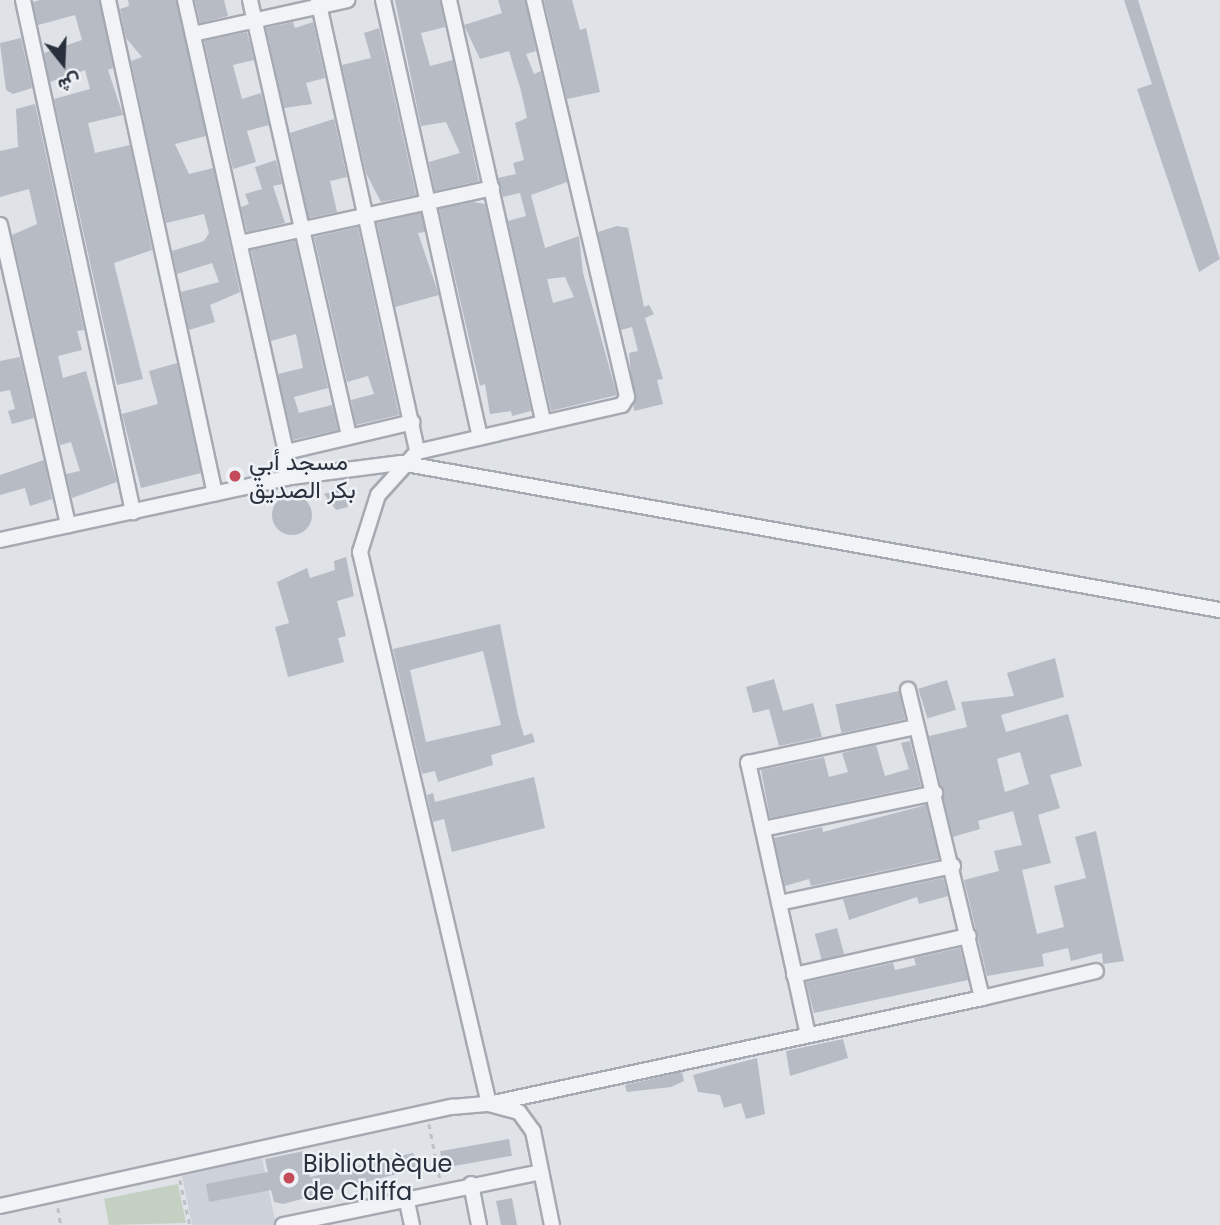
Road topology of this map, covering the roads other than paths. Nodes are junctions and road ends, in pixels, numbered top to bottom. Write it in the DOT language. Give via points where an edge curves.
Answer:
graph roads {
  1 [pos="23,0"];
  2 [pos="108,0"];
  3 [pos="185,0"];
  4 [pos="250,0"];
  5 [pos="347,0"];
  6 [pos="383,0"];
  7 [pos="449,0"];
  8 [pos="534,0"];
  9 [pos="319,3"];
  10 [pos="254,20"];
  11 [pos="193,34"];
  12 [pos="492,188"];
  13 [pos="428,202"];
  14 [pos="368,215"];
  15 [pos="0,225"];
  16 [pos="302,229"];
  17 [pos="240,243"];
  18 [pos="413,422"];
  19 [pos="543,422"];
  20 [pos="349,436"];
  21 [pos="480,437"];
  22 [pos="286,452"];
  23 [pos="417,452"];
  24 [pos="401,463"];
  25 [pos="286,478"];
  26 [pos="215,494"];
  27 [pos="133,512"];
  28 [pos="68,525"];
  29 [pos="0,540"];
  30 [pos="1220,610"];
  31 [pos="908,690"];
  32 [pos="916,727"];
  33 [pos="935,793"];
  34 [pos="762,829"];
  35 [pos="953,866"];
  36 [pos="779,902"];
  37 [pos="969,936"];
  38 [pos="1096,971"];
  39 [pos="794,975"];
  40 [pos="982,998"];
  41 [pos="808,1035"];
  42 [pos="489,1104"];
  43 [pos="541,1172"];
  44 [pos="471,1184"];
  45 [pos="407,1197"];
  46 [pos="0,1206"];
  47 [pos="283,1225"];
  48 [pos="412,1225"];
  49 [pos="479,1225"];
  50 [pos="552,1225"];
  1 -- 27 [label="street"];
  2 -- 26 [label="street"];
  3 -- 11 [label="street"];
  4 -- 10 [label="street"];
  5 -- 9 [label="street"];
  6 -- 13 [label="street"];
  7 -- 12 [label="street"];
  8 -- 19 [label="street" via="626,397 622,405"];
  9 -- 10 [label="street"];
  9 -- 14 [label="street"];
  10 -- 11 [label="street"];
  10 -- 16 [label="street"];
  11 -- 17 [label="street"];
  12 -- 13 [label="street"];
  12 -- 19 [label="street"];
  13 -- 14 [label="street"];
  13 -- 21 [label="street"];
  14 -- 16 [label="street"];
  14 -- 18 [label="street"];
  15 -- 28 [label="street"];
  16 -- 17 [label="street"];
  16 -- 20 [label="street"];
  17 -- 22 [label="street"];
  18 -- 20 [label="street"];
  18 -- 23 [label="street"];
  19 -- 21 [label="street"];
  20 -- 22 [label="street"];
  21 -- 23 [label="street"];
  22 -- 25 [label="street"];
  23 -- 24 [label="street"];
  24 -- 25 [label="street"];
  24 -- 30 [label="street"];
  24 -- 42 [label="street" via="378,495 360,552"];
  25 -- 26 [label="street"];
  26 -- 27 [label="street"];
  27 -- 28 [label="street"];
  28 -- 29 [label="street"];
  31 -- 32 [label="street"];
  32 -- 33 [label="street"];
  32 -- 34 [label="street" via="748,763"];
  33 -- 34 [label="street"];
  33 -- 35 [label="street"];
  34 -- 36 [label="street"];
  35 -- 36 [label="street"];
  35 -- 37 [label="street"];
  36 -- 39 [label="street"];
  37 -- 39 [label="street"];
  37 -- 40 [label="street"];
  38 -- 40 [label="street"];
  39 -- 41 [label="street"];
  40 -- 41 [label="street"];
  41 -- 42 [label="street"];
  42 -- 43 [label="street" via="519,1112 533,1131"];
  42 -- 46 [label="street" via="426,1113"];
  43 -- 44 [label="street"];
  43 -- 50 [label="street"];
  44 -- 45 [label="street"];
  44 -- 49 [label="street"];
  45 -- 47 [label="street"];
  45 -- 48 [label="street"];
}
